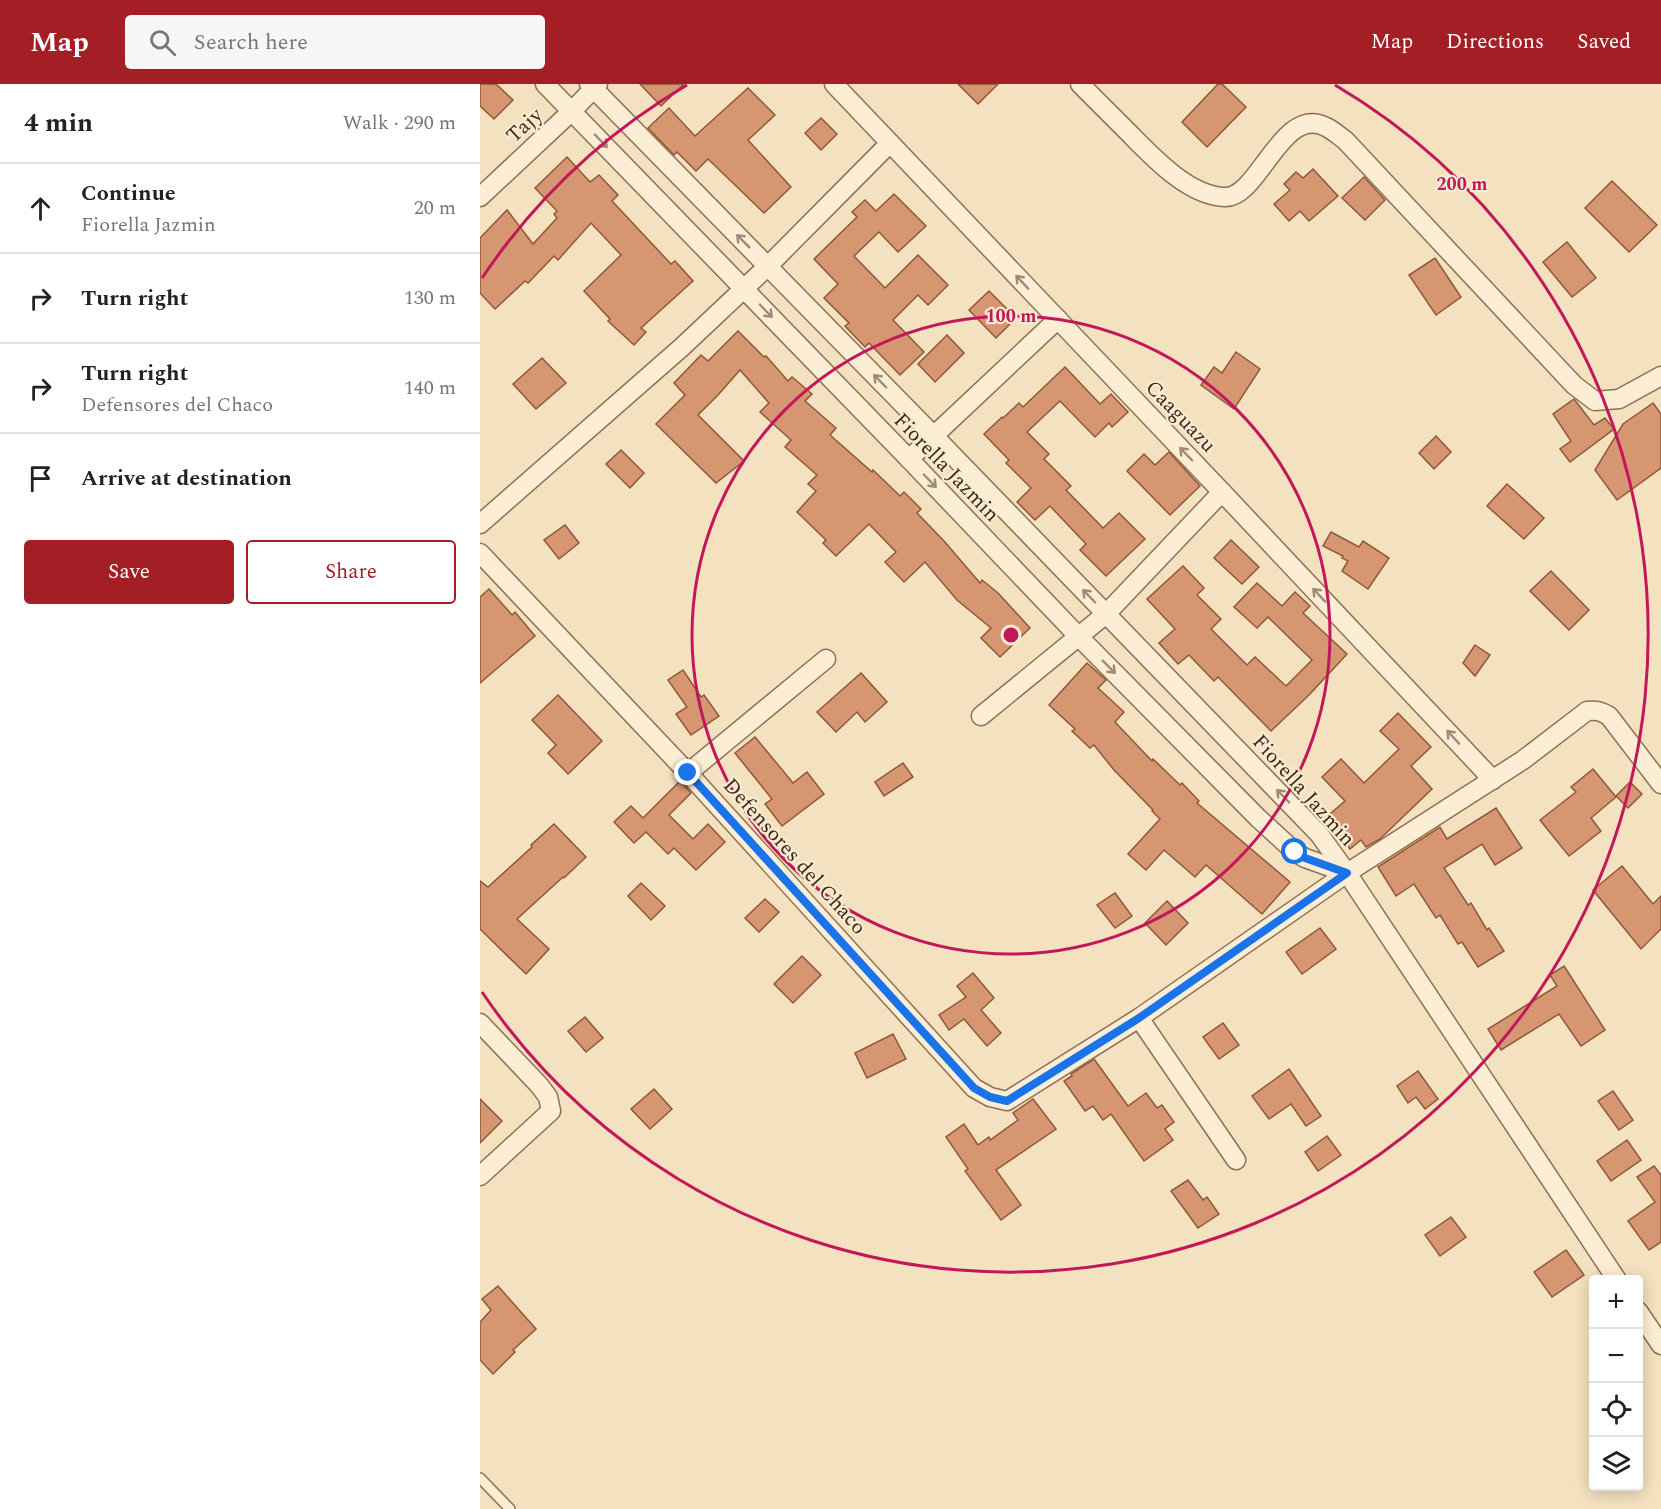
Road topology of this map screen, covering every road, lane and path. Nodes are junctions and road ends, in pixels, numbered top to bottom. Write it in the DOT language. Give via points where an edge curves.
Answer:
graph roads {
  1 [pos="545,84"];
  2 [pos="834,84"];
  3 [pos="1080,84"];
  4 [pos="593,86"];
  5 [pos="572,111"];
  6 [pos="890,142"];
  7 [pos="480,197"];
  8 [pos="768,266"];
  9 [pos="744,289"];
  10 [pos="1058,319"];
  11 [pos="1661,376"];
  12 [pos="933,435"];
  13 [pos="909,459"];
  14 [pos="1222,492"];
  15 [pos="480,524"];
  16 [pos="480,553"];
  17 [pos="1106,614"];
  18 [pos="1079,637"];
  19 [pos="826,659"];
  20 [pos="981,716"];
  21 [pos="688,773"];
  22 [pos="1493,780"];
  23 [pos="1661,784"];
  24 [pos="1347,873"];
  25 [pos="1139,1018"];
  26 [pos="480,1023"];
  27 [pos="1236,1160"];
  28 [pos="480,1176"];
  29 [pos="1614,1275"];
  30 [pos="1643,1318"];
  31 [pos="1661,1345"];
  32 [pos="480,1478"];
  33 [pos="510,1509"];
  1 -- 5 [label="street, Fiorella Jazmin"];
  2 -- 6 [label="street, Caaguazu"];
  3 -- 11 [label="street" via="1160,163 1208,194 1227,197 1243,190 1288,134 1308,124 1326,126 1345,140 1574,385 1595,401 1619,399"];
  4 -- 5 [label="street, Tajy"];
  8 -- 4 [label="street, Fiorella Jazmin, one-way"];
  5 -- 7 [label="street, Tajy"];
  5 -- 9 [label="street, Fiorella Jazmin, one-way"];
  6 -- 8 [label="street"];
  10 -- 6 [label="street, Caaguazu, one-way"];
  8 -- 9 [label="street"];
  12 -- 8 [label="street, Fiorella Jazmin, one-way"];
  9 -- 13 [label="street, Fiorella Jazmin, one-way"];
  9 -- 15 [label="street"];
  10 -- 12 [label="street"];
  14 -- 10 [label="street, Caaguazu, one-way"];
  12 -- 13 [label="street"];
  17 -- 12 [label="street, Fiorella Jazmin, one-way"];
  13 -- 18 [label="street, Fiorella Jazmin, one-way"];
  14 -- 17 [label="street"];
  22 -- 14 [label="street, Caaguazu, one-way"];
  16 -- 21 [label="street, Defensores del Chaco"];
  17 -- 18 [label="street"];
  24 -- 17 [label="street, Fiorella Jazmin, one-way" via="1319,834"];
  18 -- 20 [label="street"];
  18 -- 24 [label="street, Fiorella Jazmin, one-way" via="1295,852"];
  19 -- 21 [label="street"];
  21 -- 25 [label="street, Defensores del Chaco" via="974,1088 990,1097 1007,1101"];
  22 -- 23 [label="street" via="1587,711 1594,710 1609,716"];
  22 -- 24 [label="street"];
  24 -- 25 [label="street"];
  24 -- 29 [label="street"];
  25 -- 27 [label="street"];
  26 -- 28 [label="street" via="539,1085 548,1097 551,1111"];
  30 -- 31 [label="street"];
  32 -- 33 [label="lane"];
}
